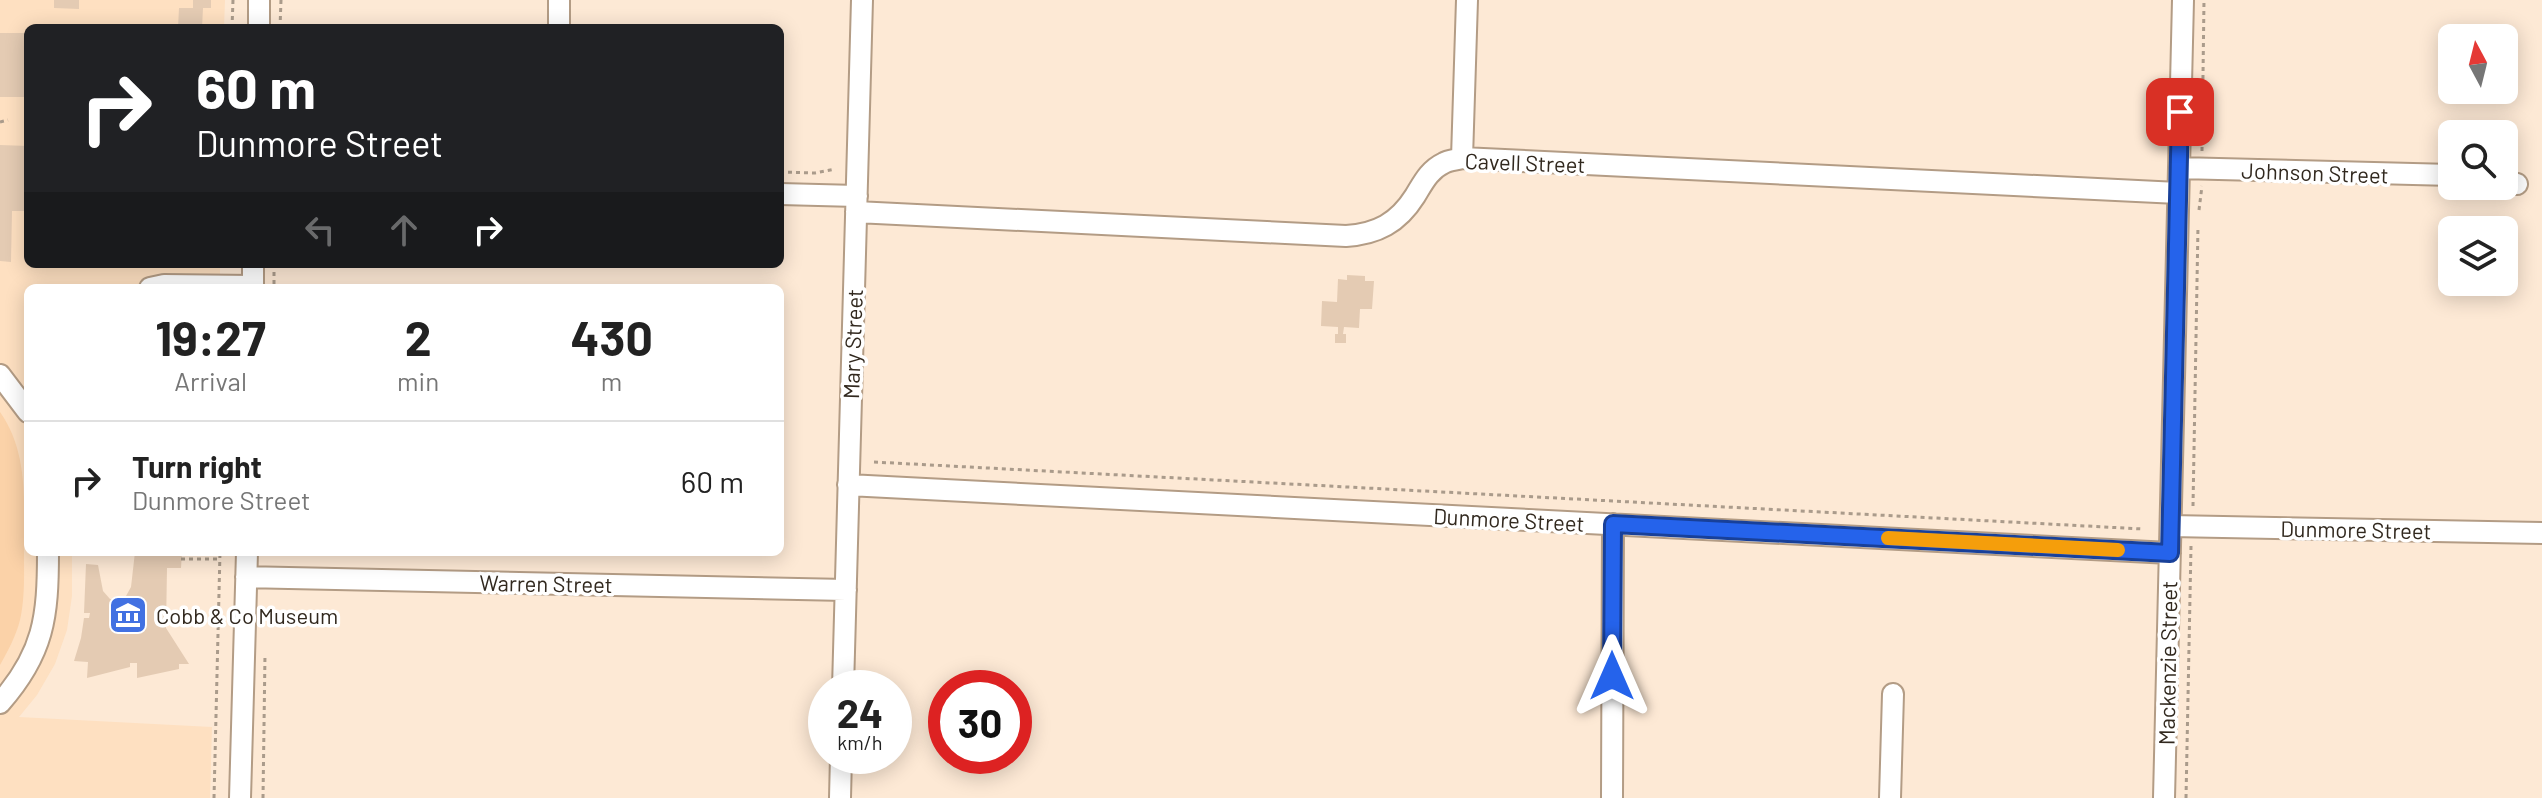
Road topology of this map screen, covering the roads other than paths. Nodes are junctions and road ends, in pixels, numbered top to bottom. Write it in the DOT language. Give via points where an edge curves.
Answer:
graph roads {
  1 [pos="259,0"];
  2 [pos="559,0"];
  3 [pos="862,0"];
  4 [pos="1467,0"];
  5 [pos="2183,0"];
  6 [pos="259,24"];
  7 [pos="559,24"];
  8 [pos="1462,158"];
  9 [pos="2179,168"];
  10 [pos="2438,175"];
  11 [pos="2178,193"];
  12 [pos="784,195"];
  13 [pos="856,204"];
  14 [pos="0,375"];
  15 [pos="22,387"];
  16 [pos="848,485"];
  17 [pos="1613,524"];
  18 [pos="2171,526"];
  19 [pos="2542,533"];
  20 [pos="2170,553"];
  21 [pos="48,556"];
  22 [pos="247,556"];
  23 [pos="246,577"];
  24 [pos="846,590"];
  25 [pos="844,670"];
  26 [pos="1893,694"];
  27 [pos="0,703"];
  28 [pos="841,774"];
  29 [pos="240,798"];
  30 [pos="840,798"];
  31 [pos="1612,798"];
  32 [pos="1890,798"];
  33 [pos="2164,798"];
  1 -- 6 [label="street"];
  2 -- 7 [label="street"];
  3 -- 13 [label="street, Mary Street"];
  4 -- 8 [label="street"];
  5 -- 9 [label="street, Mackenzie Street"];
  8 -- 11 [label="street, Cavell Street"];
  8 -- 13 [label="street, Cavell Street" via="1430,172 1386,227 1346,236"];
  9 -- 10 [label="street, Johnson Street"];
  9 -- 11 [label="street, Mackenzie Street"];
  11 -- 18 [label="street, Mackenzie Street"];
  12 -- 13 [label="street, Cavell Street"];
  13 -- 16 [label="street, Mary Street"];
  14 -- 15 [label="street"];
  16 -- 17 [label="street, Dunmore Street"];
  16 -- 24 [label="street, Mary Street"];
  17 -- 20 [label="street, Dunmore Street"];
  17 -- 31 [label="street"];
  18 -- 19 [label="street, Dunmore Street"];
  18 -- 20 [label="street, Mackenzie Street"];
  20 -- 33 [label="street, Mackenzie Street"];
  21 -- 27 [label="street" via="44,624 34,655"];
  22 -- 23 [label="street"];
  23 -- 24 [label="street, Warren Street"];
  23 -- 29 [label="street"];
  24 -- 25 [label="street, Mary Street"];
  26 -- 32 [label="street"];
  28 -- 30 [label="street"];
}
